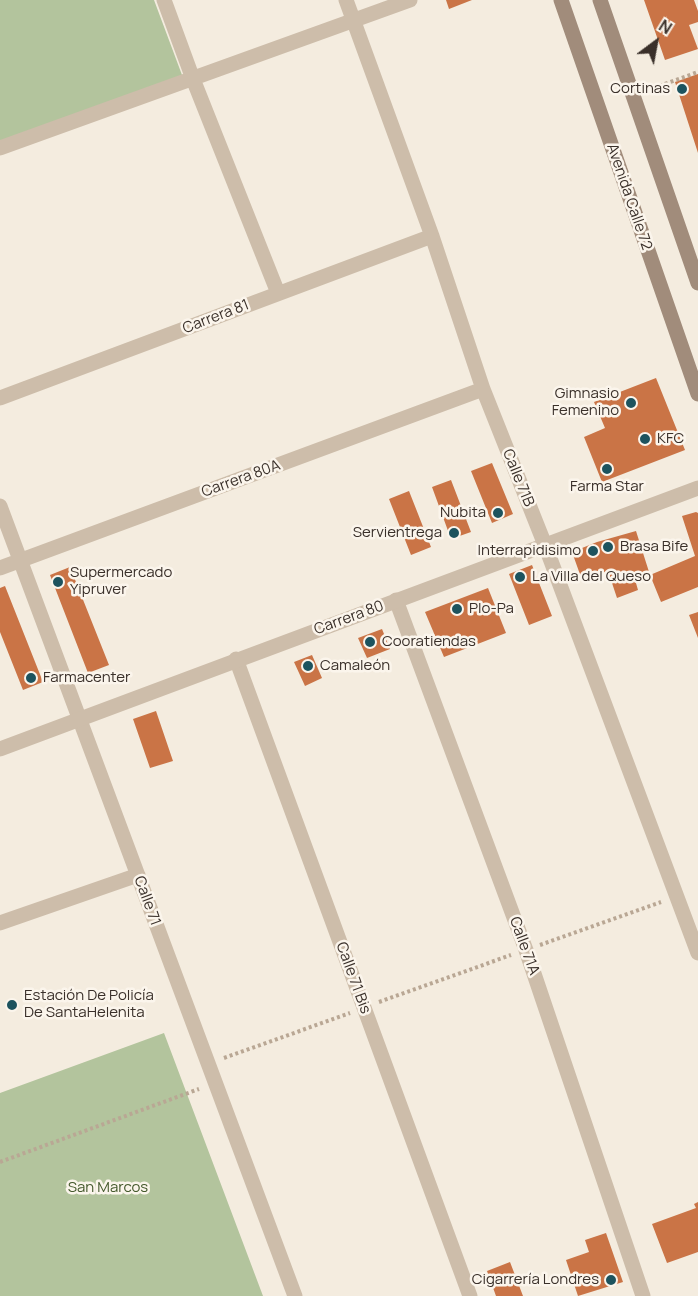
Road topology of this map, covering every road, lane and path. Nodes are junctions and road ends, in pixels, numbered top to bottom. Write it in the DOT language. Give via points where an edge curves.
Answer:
graph roads {
  1 [pos="164,0"];
  2 [pos="346,0"];
  3 [pos="410,0"];
  4 [pos="561,0"];
  5 [pos="600,0"];
  6 [pos="353,21"];
  7 [pos="698,72"];
  8 [pos="193,79"];
  9 [pos="633,95"];
  10 [pos="0,148"];
  11 [pos="432,236"];
  12 [pos="698,283"];
  13 [pos="278,294"];
  14 [pos="483,389"];
  15 [pos="698,394"];
  16 [pos="0,398"];
  17 [pos="698,488"];
  18 [pos="0,506"];
  19 [pos="545,545"];
  20 [pos="20,560"];
  21 [pos="0,568"];
  22 [pos="396,600"];
  23 [pos="236,659"];
  24 [pos="79,717"];
  25 [pos="0,748"];
  26 [pos="138,875"];
  27 [pos="677,896"];
  28 [pos="0,923"];
  29 [pos="526,950"];
  30 [pos="698,953"];
  31 [pos="364,1007"];
  32 [pos="208,1064"];
  33 [pos="215,1083"];
  34 [pos="0,1162"];
  35 [pos="295,1296"];
  36 [pos="470,1296"];
  37 [pos="643,1296"];
  1 -- 8 [label="street"];
  2 -- 6 [label="street, Calle 71B"];
  3 -- 6 [label="street"];
  4 -- 15 [label="main road, Avenida Calle 72"];
  5 -- 9 [label="main road"];
  6 -- 8 [label="street"];
  6 -- 11 [label="street, Calle 71B"];
  7 -- 9 [label="path"];
  8 -- 10 [label="street"];
  8 -- 13 [label="street"];
  9 -- 12 [label="main road"];
  11 -- 13 [label="street, Carrera 81"];
  11 -- 14 [label="street, Calle 71B"];
  13 -- 16 [label="street, Carrera 81"];
  14 -- 19 [label="street, Calle 71B"];
  14 -- 20 [label="street, Carrera 80A"];
  17 -- 19 [label="street, Carrera 80"];
  18 -- 20 [label="street, Calle 71"];
  19 -- 22 [label="street, Carrera 80"];
  19 -- 27 [label="street, Calle 71B"];
  20 -- 21 [label="street, Carrera 80A"];
  20 -- 24 [label="street, Calle 71"];
  22 -- 23 [label="street, Carrera 80"];
  22 -- 29 [label="street, Calle 71A"];
  23 -- 24 [label="street, Carrera 80"];
  23 -- 31 [label="street, Calle 71 Bis"];
  24 -- 25 [label="street, Carrera 80"];
  24 -- 26 [label="street, Calle 71"];
  26 -- 28 [label="street"];
  26 -- 32 [label="street, Calle 71"];
  27 -- 29 [label="path"];
  27 -- 30 [label="street, Calle 71B"];
  29 -- 31 [label="path"];
  29 -- 37 [label="street, Calle 71A"];
  31 -- 32 [label="path"];
  31 -- 36 [label="street, Calle 71 Bis"];
  32 -- 33 [label="street, Calle 71"];
  33 -- 34 [label="path"];
  33 -- 35 [label="street, Calle 71"];
}
